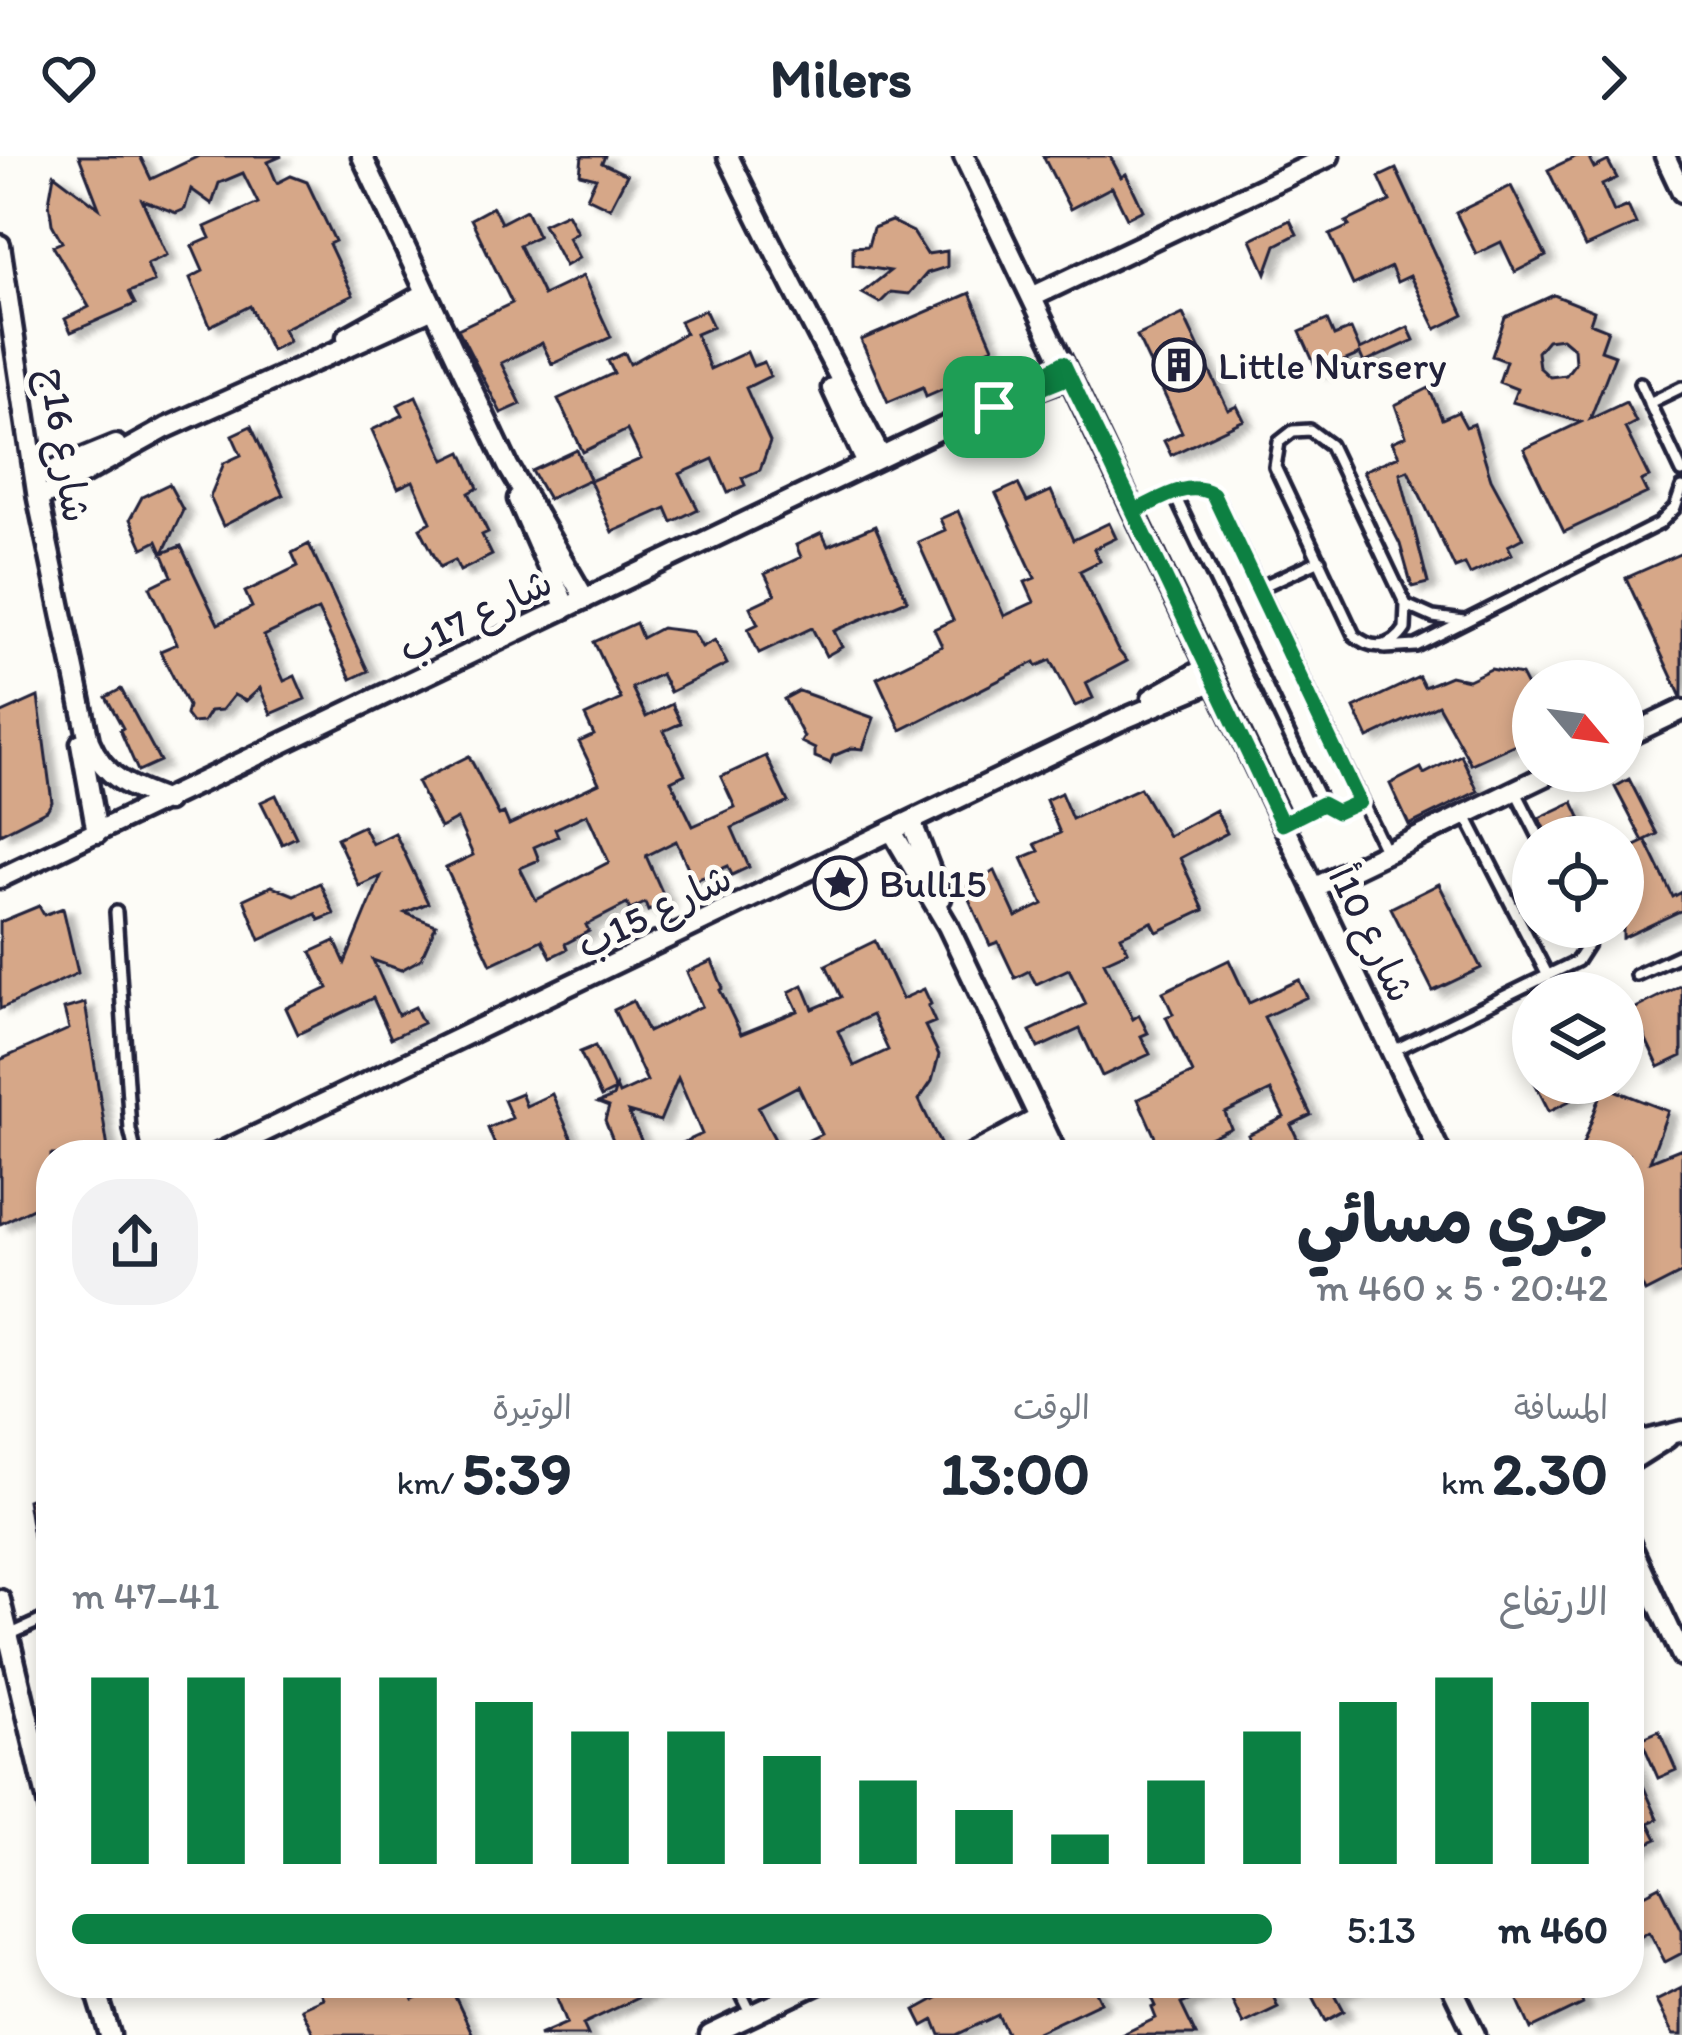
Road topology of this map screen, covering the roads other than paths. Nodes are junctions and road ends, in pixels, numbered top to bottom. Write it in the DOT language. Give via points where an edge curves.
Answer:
graph roads {
  1 [pos="362,156"];
  2 [pos="728,156"];
  3 [pos="964,156"];
  4 [pos="1329,156"];
  5 [pos="1665,156"];
  6 [pos="1682,192"];
  7 [pos="0,245"];
  8 [pos="1032,297"];
  9 [pos="430,301"];
  10 [pos="1066,370"];
  11 [pos="1640,383"];
  12 [pos="1682,387"];
  13 [pos="1649,403"];
  14 [pos="166,428"];
  15 [pos="874,461"];
  16 [pos="508,466"];
  17 [pos="1682,472"];
  18 [pos="35,478"];
  19 [pos="1682,488"];
  20 [pos="1174,494"];
  21 [pos="38,499"];
  22 [pos="1135,511"];
  23 [pos="1319,560"];
  24 [pos="1259,588"];
  25 [pos="585,599"];
  26 [pos="1406,605"];
  27 [pos="566,608"];
  28 [pos="1464,621"];
  29 [pos="1380,647"];
  30 [pos="69,656"];
  31 [pos="1211,674"];
  32 [pos="1682,710"];
  33 [pos="1644,728"];
  34 [pos="1512,791"];
  35 [pos="166,801"];
  36 [pos="1359,802"];
  37 [pos="1322,804"];
  38 [pos="1465,814"];
  39 [pos="911,824"];
  40 [pos="1282,824"];
  41 [pos="97,833"];
  42 [pos="892,833"];
  43 [pos="1386,852"];
  44 [pos="0,878"];
  45 [pos="1313,887"];
  46 [pos="116,912"];
  47 [pos="948,926"];
  48 [pos="1586,948"];
  49 [pos="1682,954"];
  50 [pos="1546,972"];
  51 [pos="1555,972"];
  52 [pos="1643,972"];
  53 [pos="1512,993"];
  54 [pos="1391,1052"];
  55 [pos="1042,1125"];
  56 [pos="132,1140"];
  57 [pos="247,1140"];
  58 [pos="1006,1140"];
  59 [pos="1018,1140"];
  60 [pos="1050,1140"];
  61 [pos="1433,1140"];
  62 [pos="1677,1433"];
  63 [pos="1644,1441"];
  64 [pos="1644,1453"];
  65 [pos="1644,1574"];
  66 [pos="0,1600"];
  67 [pos="36,1623"];
  68 [pos="9,1635"];
  69 [pos="1682,1656"];
  70 [pos="36,1751"];
  71 [pos="99,1998"];
  72 [pos="744,1998"];
  73 [pos="788,1998"];
  74 [pos="1455,1998"];
  75 [pos="752,2015"];
  76 [pos="1466,2032"];
  77 [pos="110,2035"];
  78 [pos="710,2035"];
  1 -- 9 [label="street"];
  2 -- 15 [label="street"];
  3 -- 8 [label="street, شارع 10أ"];
  4 -- 8 [label="street"];
  5 -- 6 [label="street"];
  7 -- 18 [label="street, شارع 16ج"];
  8 -- 10 [label="street, شارع 10أ"];
  9 -- 14 [label="street" via="350,347"];
  9 -- 16 [label="street"];
  10 -- 15 [label="street, شارع 17ب"];
  10 -- 22 [label="street, شارع 10أ"];
  11 -- 13 [label="lane"];
  12 -- 13 [label="lane"];
  13 -- 17 [label="lane"];
  14 -- 18 [label="street"];
  14 -- 21 [label="street"];
  15 -- 25 [label="street, شارع 17ب"];
  16 -- 25 [label="street"];
  16 -- 27 [label="street"];
  18 -- 21 [label="street, شارع 16ج"];
  19 -- 28 [label="lane" via="1660,524"];
  20 -- 22 [label="lane"];
  20 -- 24 [label="lane" via="1194,486 1213,494"];
  20 -- 37 [label="lane"];
  21 -- 30 [label="street, شارع 16ج"];
  22 -- 31 [label="street, شارع 10أ"];
  23 -- 24 [label="lane"];
  23 -- 26 [label="lane" via="1275,467 1279,442 1301,429 1330,445"];
  23 -- 29 [label="lane" via="1354,635"];
  24 -- 36 [label="lane"];
  25 -- 27 [label="street, شارع 17ب"];
  26 -- 28 [label="lane"];
  26 -- 29 [label="lane" via="1401,636"];
  27 -- 35 [label="street, شارع 17ب"];
  28 -- 29 [label="lane" via="1409,649"];
  30 -- 35 [label="street, شارع 16ج" via="96,758 119,782"];
  30 -- 41 [label="street, شارع 16ج"];
  31 -- 39 [label="street, شارع 15ب"];
  31 -- 40 [label="street, شارع 10أ"];
  32 -- 33 [label="street"];
  34 -- 38 [label="street"];
  35 -- 41 [label="street, شارع 17ب"];
  36 -- 37 [label="lane" via="1337,812"];
  36 -- 43 [label="lane"];
  37 -- 40 [label="lane"];
  38 -- 43 [label="street"];
  38 -- 50 [label="lane"];
  39 -- 42 [label="street, شارع 15ب"];
  39 -- 47 [label="street"];
  40 -- 45 [label="street, شارع 10أ"];
  41 -- 44 [label="street, شارع 17ب"];
  42 -- 47 [label="street"];
  42 -- 57 [label="street, شارع 15ب"];
  43 -- 45 [label="street"];
  45 -- 54 [label="street, شارع 10أ"];
  46 -- 56 [label="lane"];
  47 -- 55 [label="street"];
  48 -- 51 [label="lane"];
  49 -- 52 [label="lane"];
  53 -- 54 [label="lane"];
  54 -- 61 [label="street, شارع 10أ"];
  55 -- 58 [label="street"];
  55 -- 59 [label="street"];
  55 -- 60 [label="street"];
  62 -- 63 [label="street"];
  62 -- 64 [label="street"];
  65 -- 69 [label="street"];
  66 -- 68 [label="street"];
  67 -- 68 [label="lane"];
  68 -- 70 [label="street"];
  71 -- 77 [label="street"];
  72 -- 75 [label="lane"];
  73 -- 75 [label="street"];
  74 -- 76 [label="street"];
  75 -- 78 [label="street"];
}
